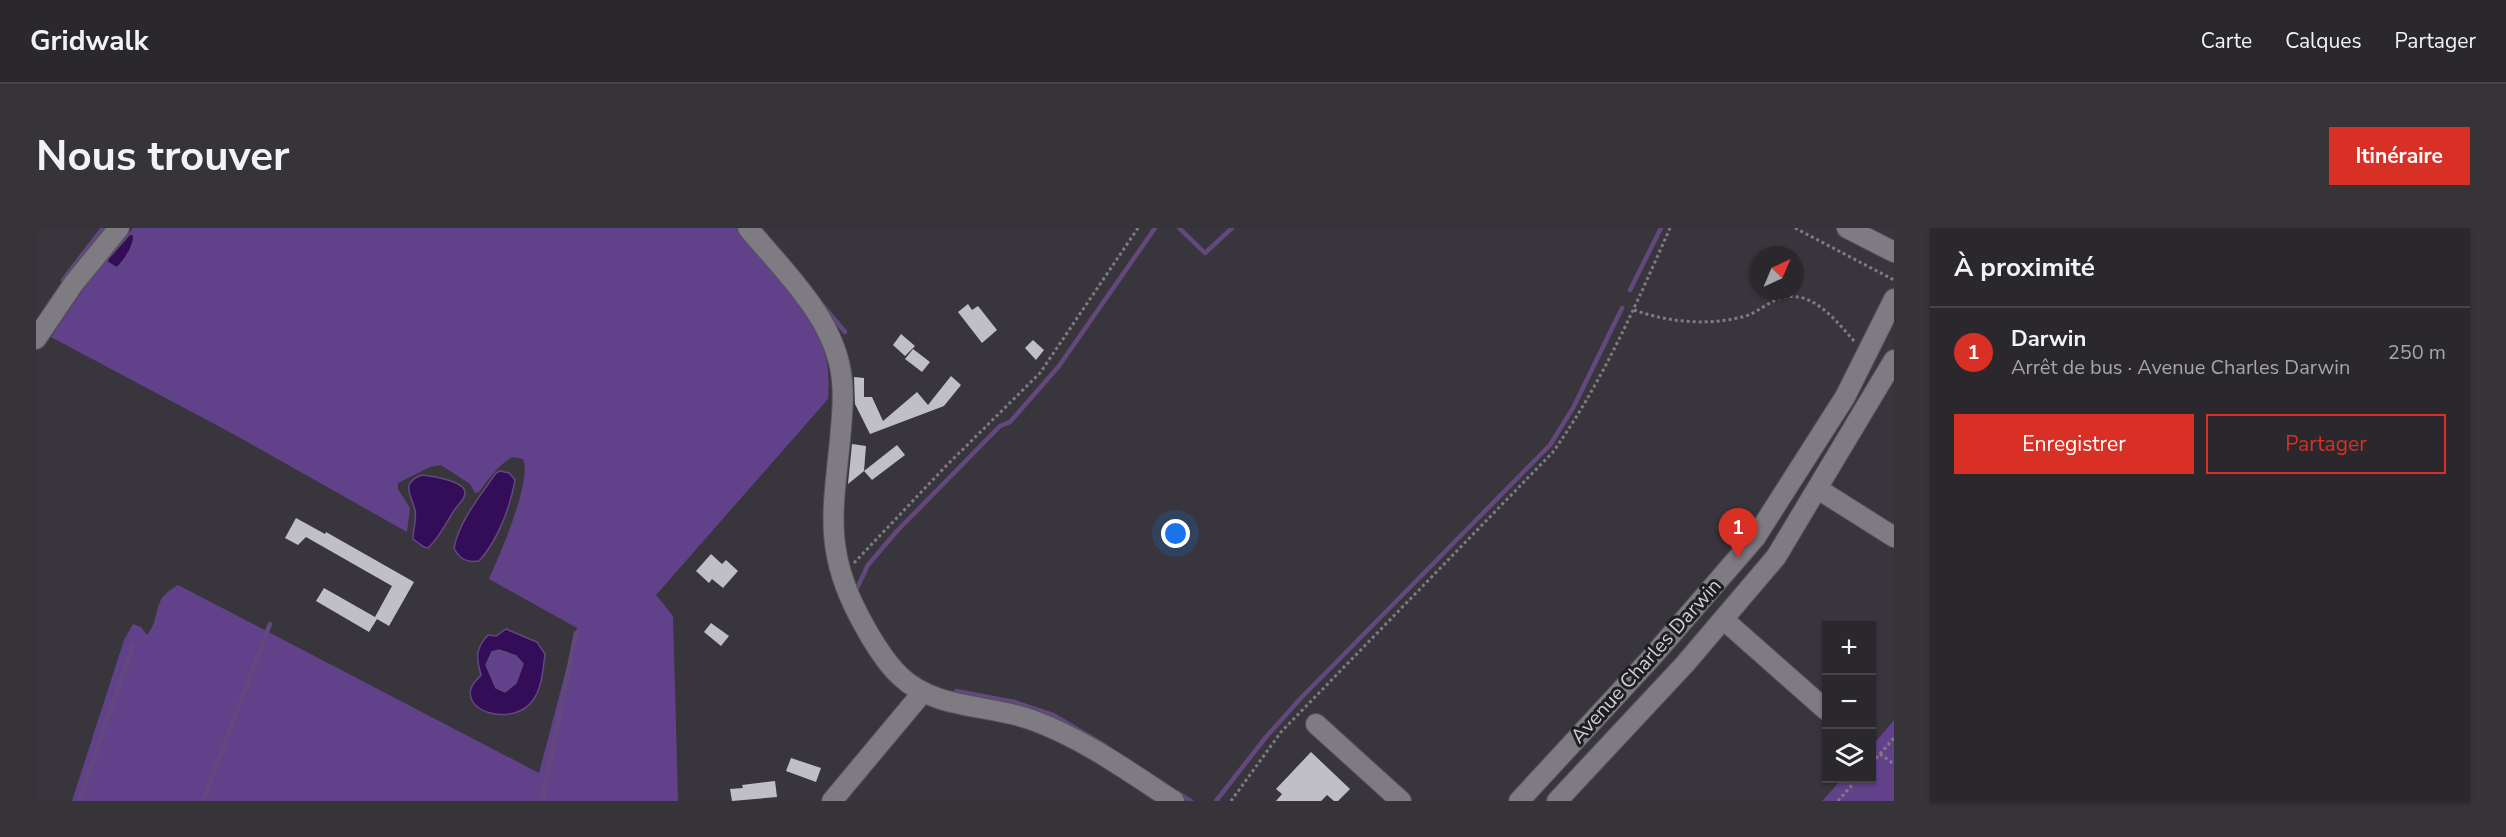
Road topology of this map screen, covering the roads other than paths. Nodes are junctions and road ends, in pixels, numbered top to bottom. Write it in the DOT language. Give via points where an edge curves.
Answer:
graph roads {
  1 [pos="119,228"];
  2 [pos="748,228"];
  3 [pos="1847,228"];
  4 [pos="1892,248"];
  5 [pos="1894,299"];
  6 [pos="36,339"];
  7 [pos="1894,360"];
  8 [pos="1818,489"];
  9 [pos="1894,537"];
  10 [pos="1723,619"];
  11 [pos="923,692"];
  12 [pos="1822,706"];
  13 [pos="1316,724"];
  14 [pos="832,801"];
  15 [pos="1174,801"];
  16 [pos="1401,801"];
  17 [pos="1519,801"];
  18 [pos="1557,801"];
  1 -- 6 [label="street" via="74,283"];
  2 -- 11 [label="street" via="827,331 840,366 843,411 833,533 841,577 889,664"];
  3 -- 4 [label="street"];
  5 -- 17 [label="street, Avenue Charles Darwin" via="1845,397 1755,538"];
  7 -- 8 [label="street, Avenue Charles Darwin"];
  8 -- 9 [label="street"];
  8 -- 10 [label="street, Avenue Charles Darwin" via="1776,557"];
  10 -- 12 [label="street"];
  10 -- 18 [label="street, Avenue Charles Darwin"];
  11 -- 14 [label="street"];
  11 -- 15 [label="street" via="1031,719 1062,732"];
  13 -- 16 [label="street"];
}
